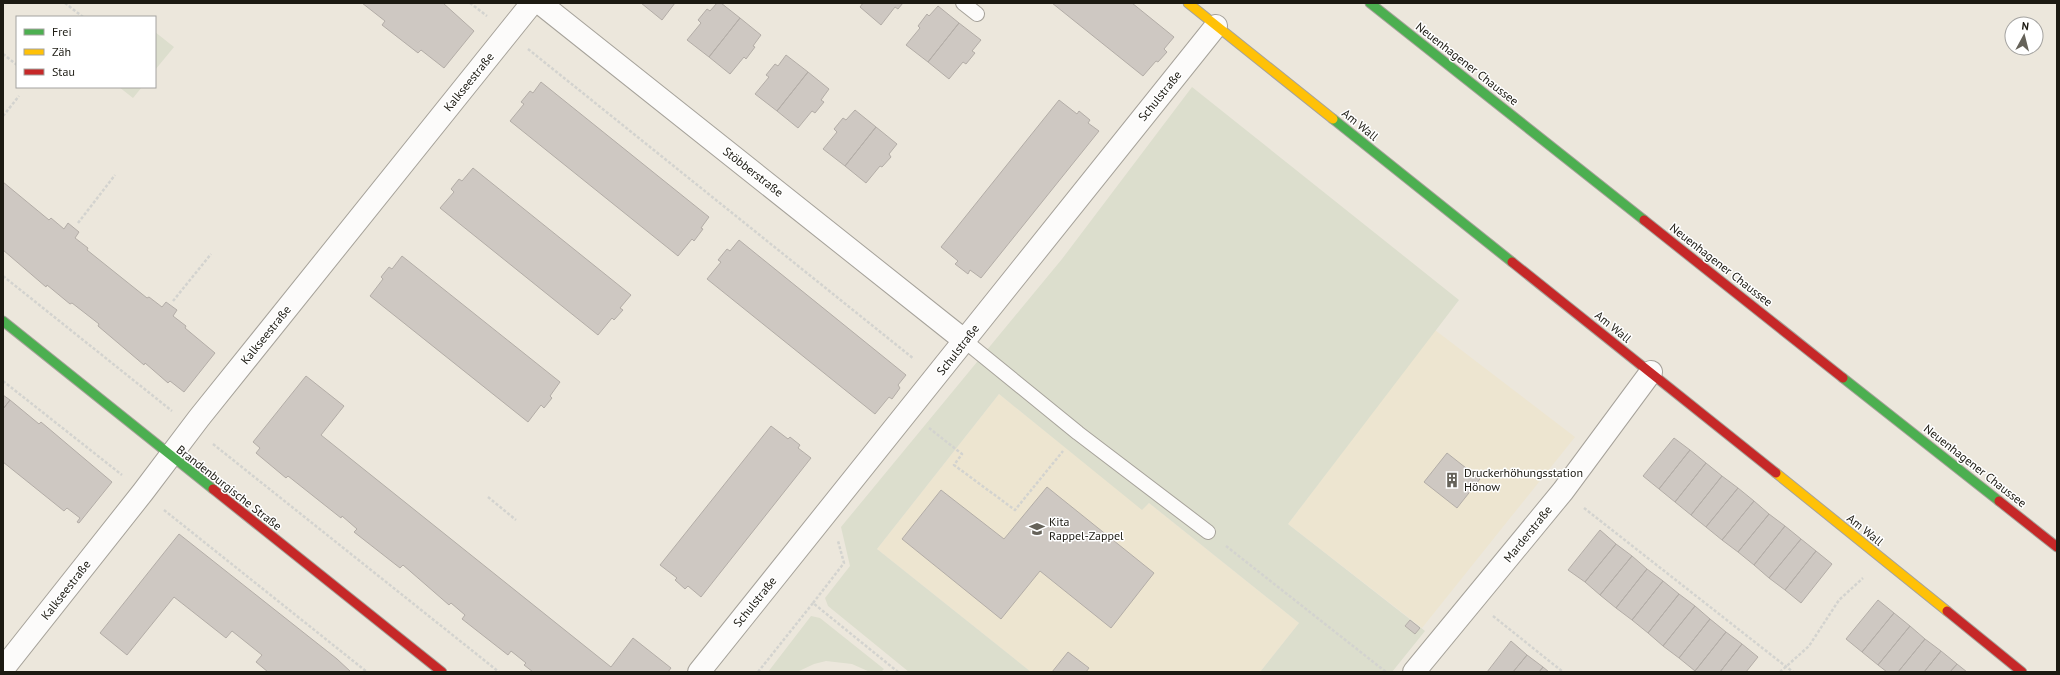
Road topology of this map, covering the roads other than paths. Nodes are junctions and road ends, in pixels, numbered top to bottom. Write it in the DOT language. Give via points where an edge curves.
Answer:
graph roads {
  1 [pos="532,3"];
  2 [pos="540,3"];
  3 [pos="963,3"];
  4 [pos="1188,3"];
  5 [pos="1370,3"];
  6 [pos="977,14"];
  7 [pos="1216,26"];
  8 [pos="3,321"];
  9 [pos="965,341"];
  10 [pos="1651,372"];
  11 [pos="170,457"];
  12 [pos="1208,532"];
  13 [pos="2057,547"];
  14 [pos="3,669"];
  15 [pos="442,672"];
  16 [pos="698,672"];
  17 [pos="1414,672"];
  18 [pos="2022,672"];
  1 -- 11 [label="street, Kalkseestraße"];
  2 -- 9 [label="street, Stöbberstraße"];
  3 -- 6 [label="lane"];
  4 -- 7 [label="street, Am Wall"];
  5 -- 13 [label="street, Neuenhagener Chaussee"];
  7 -- 9 [label="street, Schulstraße"];
  7 -- 10 [label="street, Am Wall"];
  8 -- 11 [label="street, Brandenburgische Straße"];
  9 -- 12 [label="lane" via="1078,433"];
  9 -- 16 [label="street, Schulstraße"];
  10 -- 17 [label="street, Marderstraße" via="1563,491"];
  10 -- 18 [label="street, Am Wall"];
  11 -- 14 [label="street, Kalkseestraße"];
  11 -- 15 [label="street, Brandenburgische Straße"];
}
